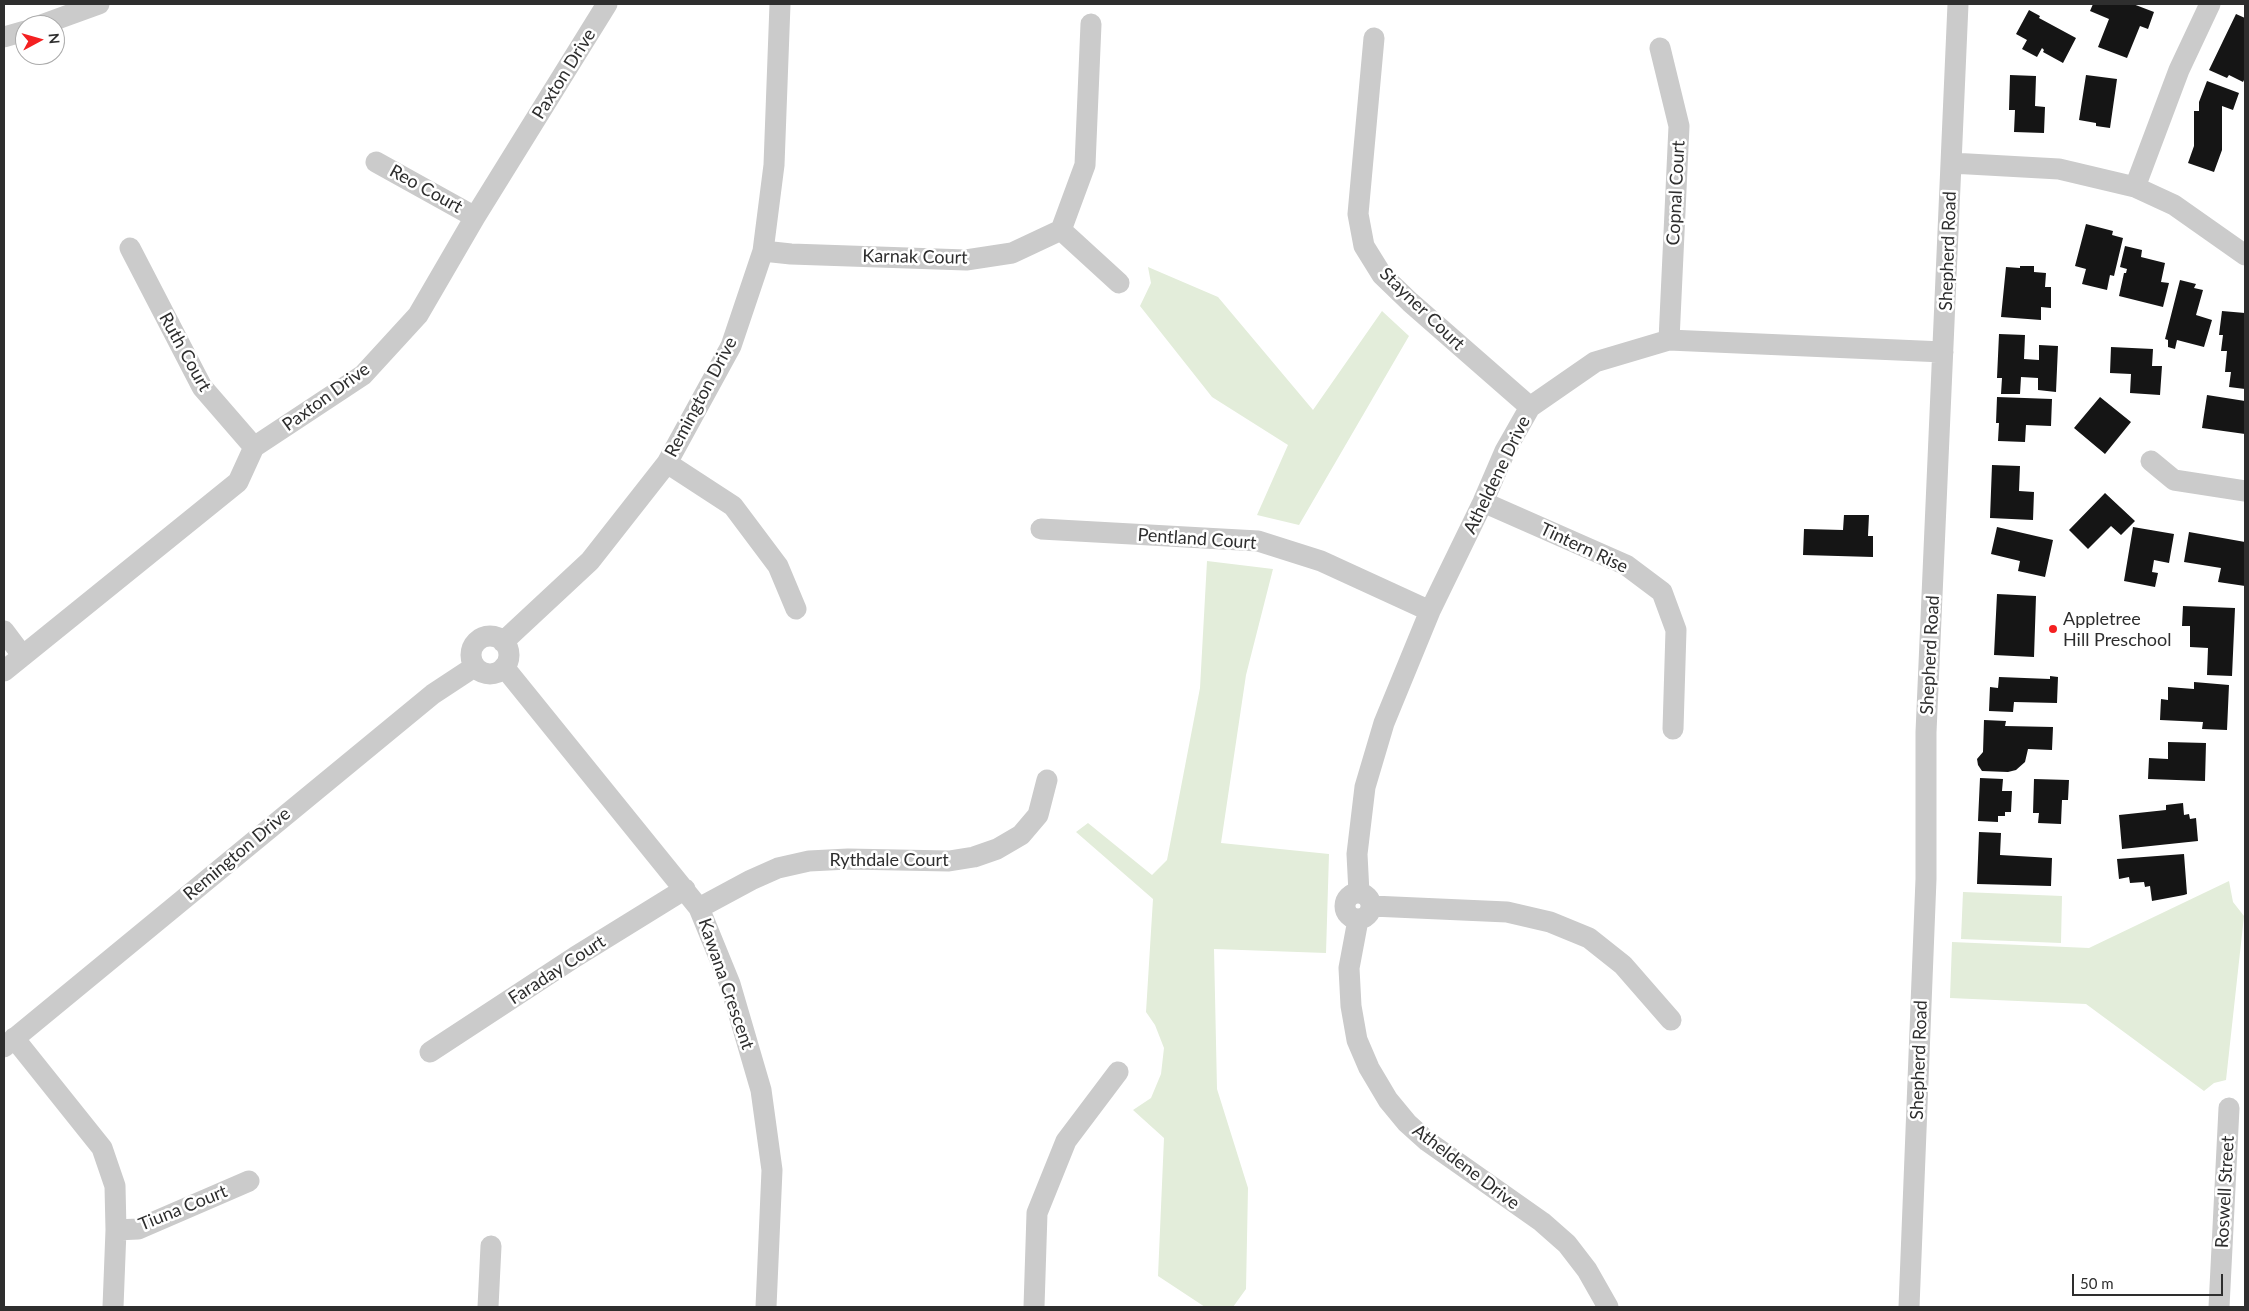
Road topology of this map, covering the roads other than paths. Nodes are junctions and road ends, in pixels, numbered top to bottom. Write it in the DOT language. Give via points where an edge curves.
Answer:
graph roads {
  1 [pos="99,4"];
  2 [pos="607,4"];
  3 [pos="780,4"];
  4 [pos="1958,4"];
  5 [pos="2210,4"];
  6 [pos="65,16"];
  7 [pos="1091,24"];
  8 [pos="1374,38"];
  9 [pos="1660,48"];
  10 [pos="376,162"];
  11 [pos="1951,163"];
  12 [pos="2135,187"];
  13 [pos="475,216"];
  14 [pos="1061,230"];
  15 [pos="130,248"];
  16 [pos="763,250"];
  17 [pos="2245,255"];
  18 [pos="1119,283"];
  19 [pos="1669,340"];
  20 [pos="1943,352"];
  21 [pos="1530,407"];
  22 [pos="254,447"];
  23 [pos="2151,461"];
  24 [pos="667,463"];
  25 [pos="2245,491"];
  26 [pos="1483,502"];
  27 [pos="1041,529"];
  28 [pos="796,609"];
  29 [pos="1430,611"];
  30 [pos="4,631"];
  31 [pos="504,642"];
  32 [pos="22,656"];
  33 [pos="474,667"];
  34 [pos="504,667"];
  35 [pos="4,671"];
  36 [pos="1673,730"];
  37 [pos="1047,780"];
  38 [pos="685,889"];
  39 [pos="1363,906"];
  40 [pos="699,908"];
  41 [pos="1671,1020"];
  42 [pos="9,1043"];
  43 [pos="430,1052"];
  44 [pos="1118,1072"];
  45 [pos="2229,1108"];
  46 [pos="249,1181"];
  47 [pos="116,1230"];
  48 [pos="491,1246"];
  49 [pos="114,1307"];
  50 [pos="488,1307"];
  51 [pos="766,1307"];
  52 [pos="1034,1307"];
  53 [pos="1608,1307"];
  54 [pos="1909,1307"];
  55 [pos="2219,1307"];
  1 -- 6 [label="street"];
  2 -- 13 [label="street, Paxton Drive"];
  3 -- 16 [label="street, Remington Drive" via="774,165"];
  4 -- 11 [label="street, Shepherd Road"];
  5 -- 12 [label="street" via="2179,70"];
  7 -- 14 [label="street" via="1085,165"];
  8 -- 21 [label="street, Stayner Court" via="1358,214 1364,246 1382,275 1403,296"];
  9 -- 19 [label="street, Copnal Court" via="1679,126"];
  10 -- 13 [label="street, Reo Court"];
  11 -- 12 [label="street" via="2059,169"];
  11 -- 20 [label="street, Shepherd Road"];
  12 -- 17 [label="street" via="2174,205"];
  13 -- 22 [label="street, Paxton Drive" via="418,315 363,375"];
  14 -- 16 [label="street, Karnak Court" via="1012,253 966,260 791,254"];
  14 -- 18 [label="street"];
  15 -- 22 [label="street, Ruth Court" via="202,387"];
  16 -- 24 [label="street, Remington Drive" via="731,346"];
  19 -- 20 [label="street, Atheldene Drive"];
  19 -- 21 [label="street, Atheldene Drive" via="1595,362"];
  20 -- 54 [label="street, Shepherd Road" via="1926,732 1926,879"];
  21 -- 26 [label="street, Atheldene Drive" via="1505,451"];
  22 -- 32 [label="street" via="238,482"];
  23 -- 25 [label="street" via="2174,480"];
  24 -- 28 [label="street" via="733,506 778,566"];
  24 -- 31 [label="street, Remington Drive" via="590,561"];
  26 -- 29 [label="street, Atheldene Drive"];
  26 -- 36 [label="street, Tintern Rise" via="1626,565 1662,592 1676,630"];
  27 -- 29 [label="street, Pentland Court" via="1258,541 1322,561"];
  29 -- 39 [label="street, Atheldene Drive" via="1384,723 1365,787 1357,854"];
  30 -- 32 [label="street"];
  31 -- 33 [label="street" via="491,636 479,640 470,655"];
  31 -- 34 [label="street" via="509,654"];
  32 -- 35 [label="street"];
  33 -- 34 [label="street" via="493,674"];
  33 -- 42 [label="street, Remington Drive" via="432,694"];
  34 -- 38 [label="street, Kawana Crescent"];
  37 -- 40 [label="street, Rythdale Court" via="1038,815 1021,835 997,849 948,861 809,860 778,868"];
  38 -- 40 [label="street, Kawana Crescent"];
  38 -- 43 [label="street, Faraday Court"];
  39 -- 41 [label="street" via="1508,912 1550,922 1588,938 1623,965"];
  39 -- 53 [label="street, Atheldene Drive" via="1349,968 1351,1006 1357,1040 1388,1100 1426,1141 1542,1222 1567,1244 1588,1270"];
  40 -- 51 [label="street, Kawana Crescent" via="730,984 761,1090 772,1170"];
  42 -- 47 [label="street" via="102,1148 115,1186"];
  44 -- 52 [label="street" via="1066,1142 1037,1213"];
  45 -- 55 [label="street, Roswell Street"];
  46 -- 47 [label="street, Tiuna Court" via="138,1229"];
  47 -- 49 [label="street"];
  48 -- 50 [label="street"];
}
